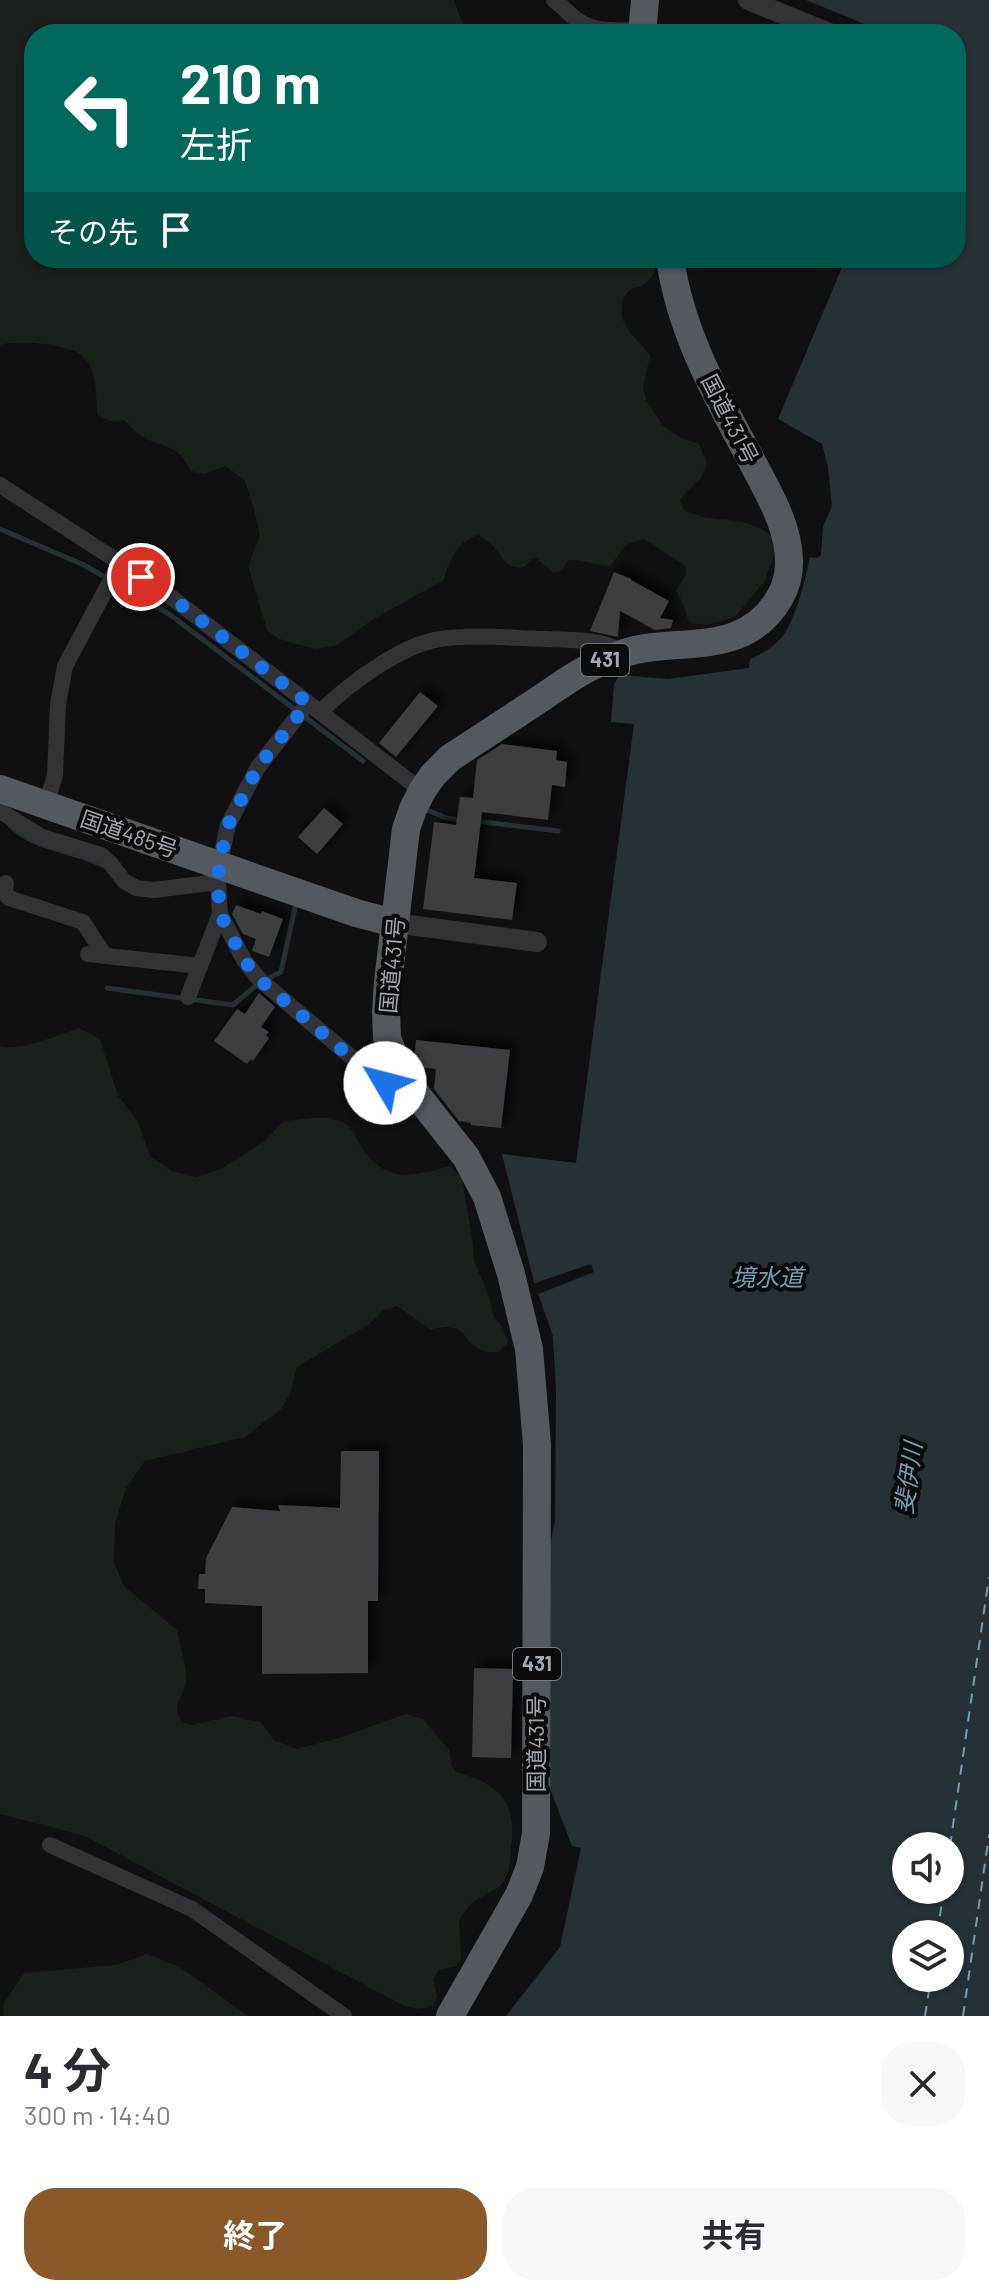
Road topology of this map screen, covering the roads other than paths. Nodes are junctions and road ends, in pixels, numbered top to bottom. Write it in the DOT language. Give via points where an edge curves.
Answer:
graph roads {
  1 [pos="554,0"];
  2 [pos="645,0"];
  3 [pos="748,0"];
  4 [pos="584,24"];
  5 [pos="643,24"];
  6 [pos="807,24"];
  7 [pos="672,268"];
  8 [pos="0,485"];
  9 [pos="114,574"];
  10 [pos="624,653"];
  11 [pos="307,711"];
  12 [pos="0,789"];
  13 [pos="422,791"];
  14 [pos="49,795"];
  15 [pos="0,811"];
  16 [pos="42,814"];
  17 [pos="42,837"];
  18 [pos="218,880"];
  19 [pos="6,883"];
  20 [pos="220,914"];
  21 [pos="394,923"];
  22 [pos="537,942"];
  23 [pos="200,966"];
  24 [pos="188,997"];
  25 [pos="401,1075"];
  26 [pos="50,1845"];
  27 [pos="344,2016"];
  28 [pos="450,2016"];
  1 -- 4 [label="street"];
  2 -- 5 [label="highway"];
  3 -- 6 [label="street"];
  7 -- 10 [label="highway, 国道431号 / 431" via="683,319 773,502 790,562 774,609 744,633"];
  8 -- 9 [label="street"];
  9 -- 11 [label="street" via="162,590"];
  9 -- 14 [label="street" via="61,679"];
  10 -- 11 [label="street" via="613,646 568,640 437,639 376,667"];
  10 -- 13 [label="highway, 国道431号 / 431" via="557,688 450,758"];
  11 -- 13 [label="street"];
  11 -- 18 [label="street" via="258,767 228,825"];
  12 -- 18 [label="highway, 国道485号"];
  13 -- 21 [label="highway, 国道431号 / 431" via="406,829"];
  15 -- 17 [label="street"];
  16 -- 17 [label="street"];
  17 -- 18 [label="street" via="101,855 136,888"];
  18 -- 20 [label="street"];
  18 -- 21 [label="highway, 国道485号"];
  19 -- 23 [label="street" via="9,898 83,922 97,955"];
  20 -- 23 [label="street"];
  20 -- 25 [label="street" via="259,979 381,1082"];
  21 -- 22 [label="street"];
  21 -- 25 [label="highway, 国道431号 / 431" via="387,1038"];
  23 -- 24 [label="street"];
  25 -- 28 [label="highway, 国道431号 / 431" via="466,1157 487,1197 529,1349 537,1445 536,1833 519,1895"];
  26 -- 27 [label="street" via="192,1909"];
}
